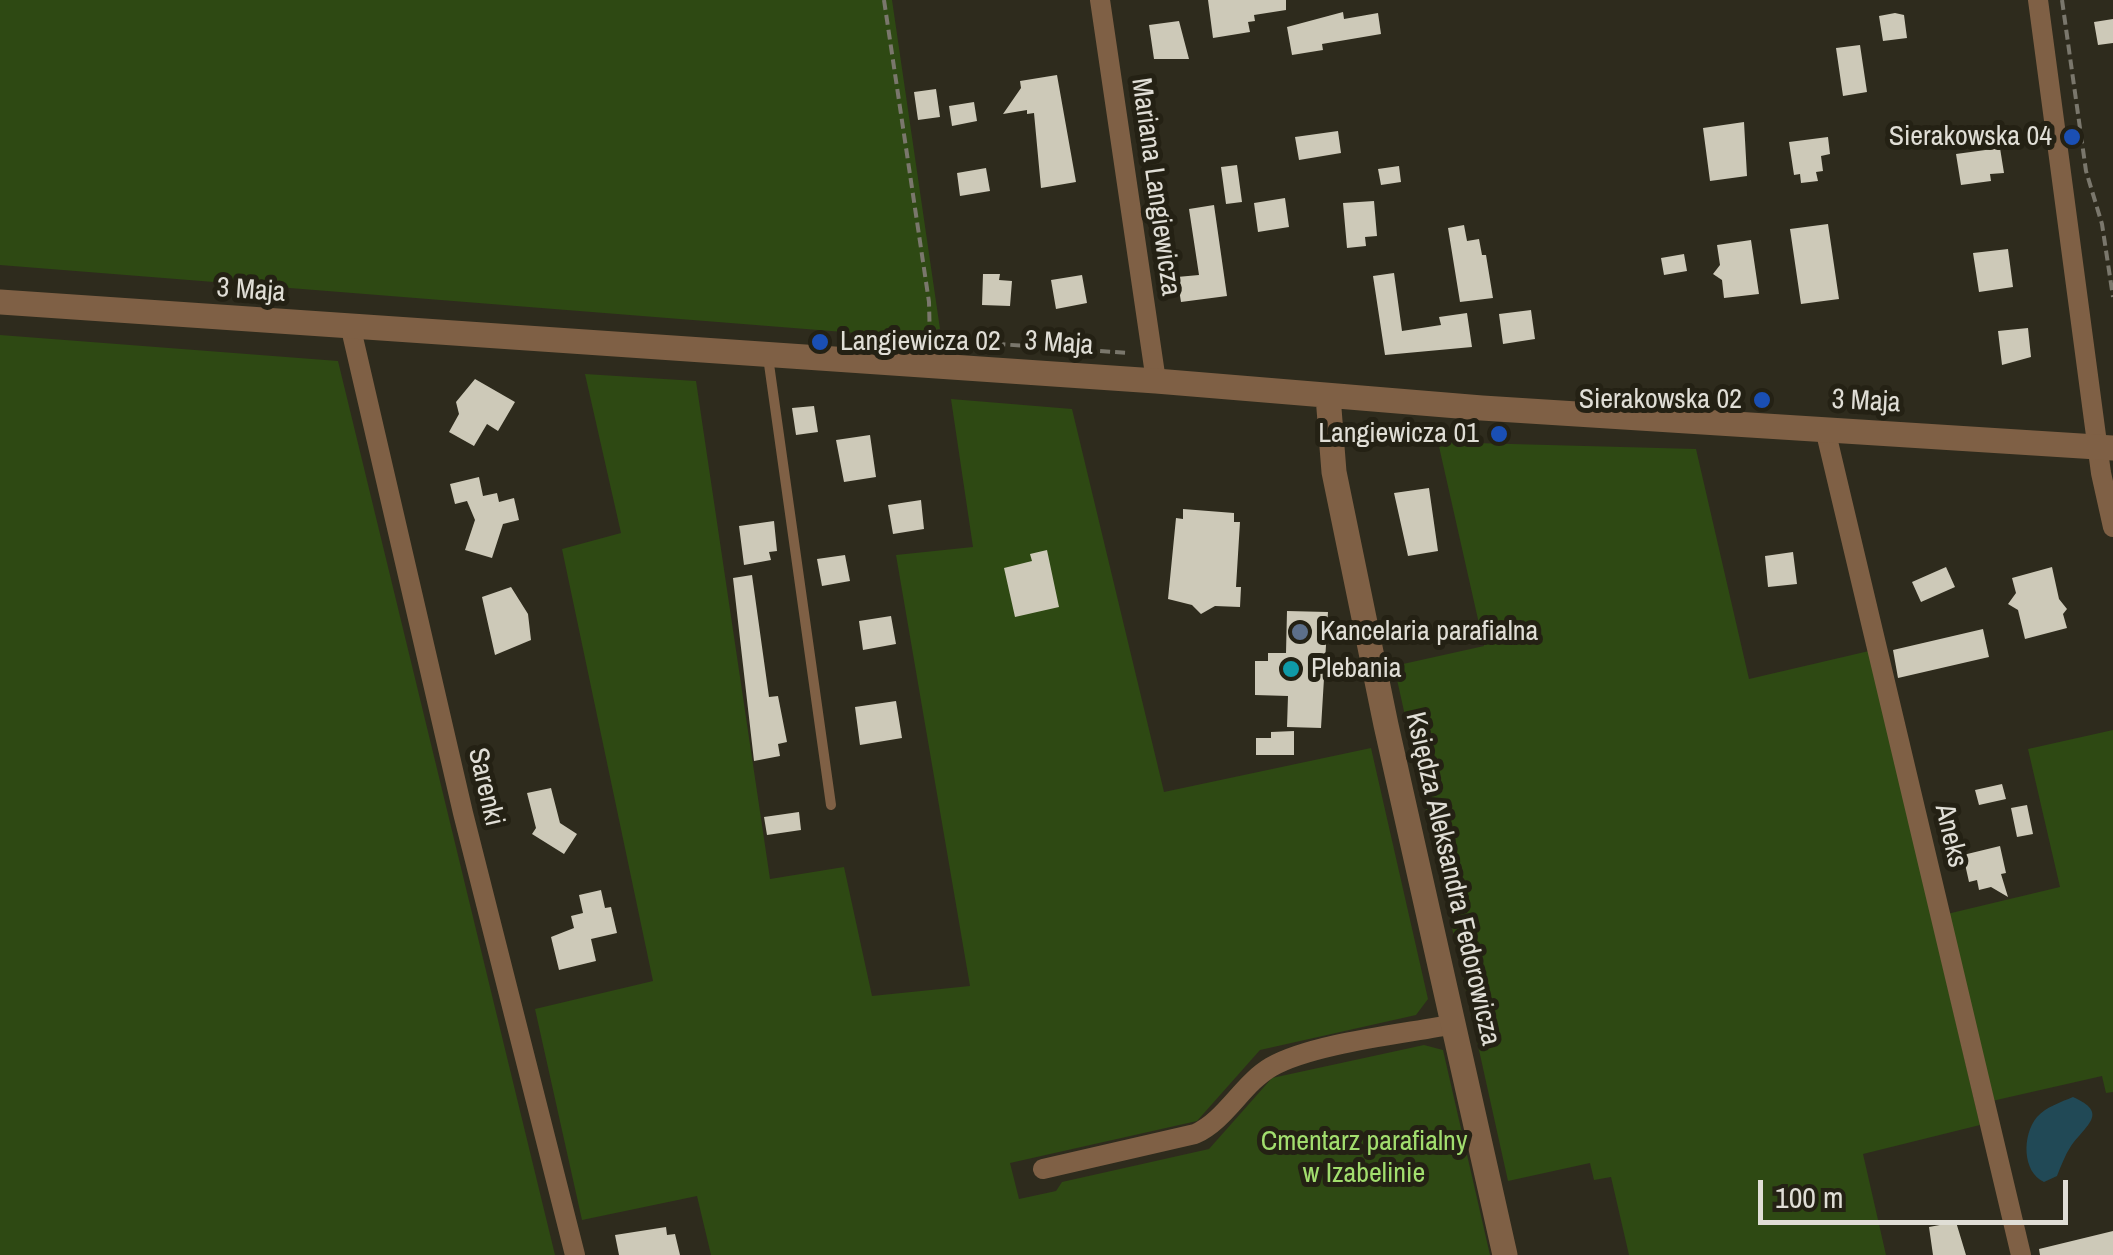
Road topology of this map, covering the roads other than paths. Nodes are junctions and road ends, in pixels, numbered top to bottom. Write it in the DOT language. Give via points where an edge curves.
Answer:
graph roads {
  1 [pos="1100,0"];
  2 [pos="2038,0"];
  3 [pos="0,302"];
  4 [pos="351,329"];
  5 [pos="768,356"];
  6 [pos="1154,370"];
  7 [pos="1328,396"];
  8 [pos="1825,429"];
  9 [pos="2106,447"];
  10 [pos="2113,527"];
  11 [pos="831,805"];
  12 [pos="1454,1024"];
  13 [pos="1043,1169"];
  14 [pos="575,1255"];
  15 [pos="1506,1255"];
  16 [pos="2022,1255"];
  1 -- 6 [label="street, Mariana Langiewicza"];
  2 -- 9 [label="street"];
  3 -- 4 [label="street, 3 Maja"];
  4 -- 5 [label="street, 3 Maja"];
  4 -- 14 [label="street, Sarenki" via="462,813"];
  5 -- 6 [label="street, 3 Maja"];
  5 -- 11 [label="lane"];
  6 -- 7 [label="street, 3 Maja"];
  7 -- 8 [label="street, 3 Maja"];
  7 -- 12 [label="street, Księdza Aleksandra Fedorowicza" via="1334,472"];
  8 -- 9 [label="street, 3 Maja"];
  8 -- 16 [label="street, Aneks"];
  9 -- 10 [label="street"];
  12 -- 13 [label="street" via="1292,1057 1266,1070 1195,1134"];
  12 -- 15 [label="street, Księdza Aleksandra Fedorowicza"];
}
